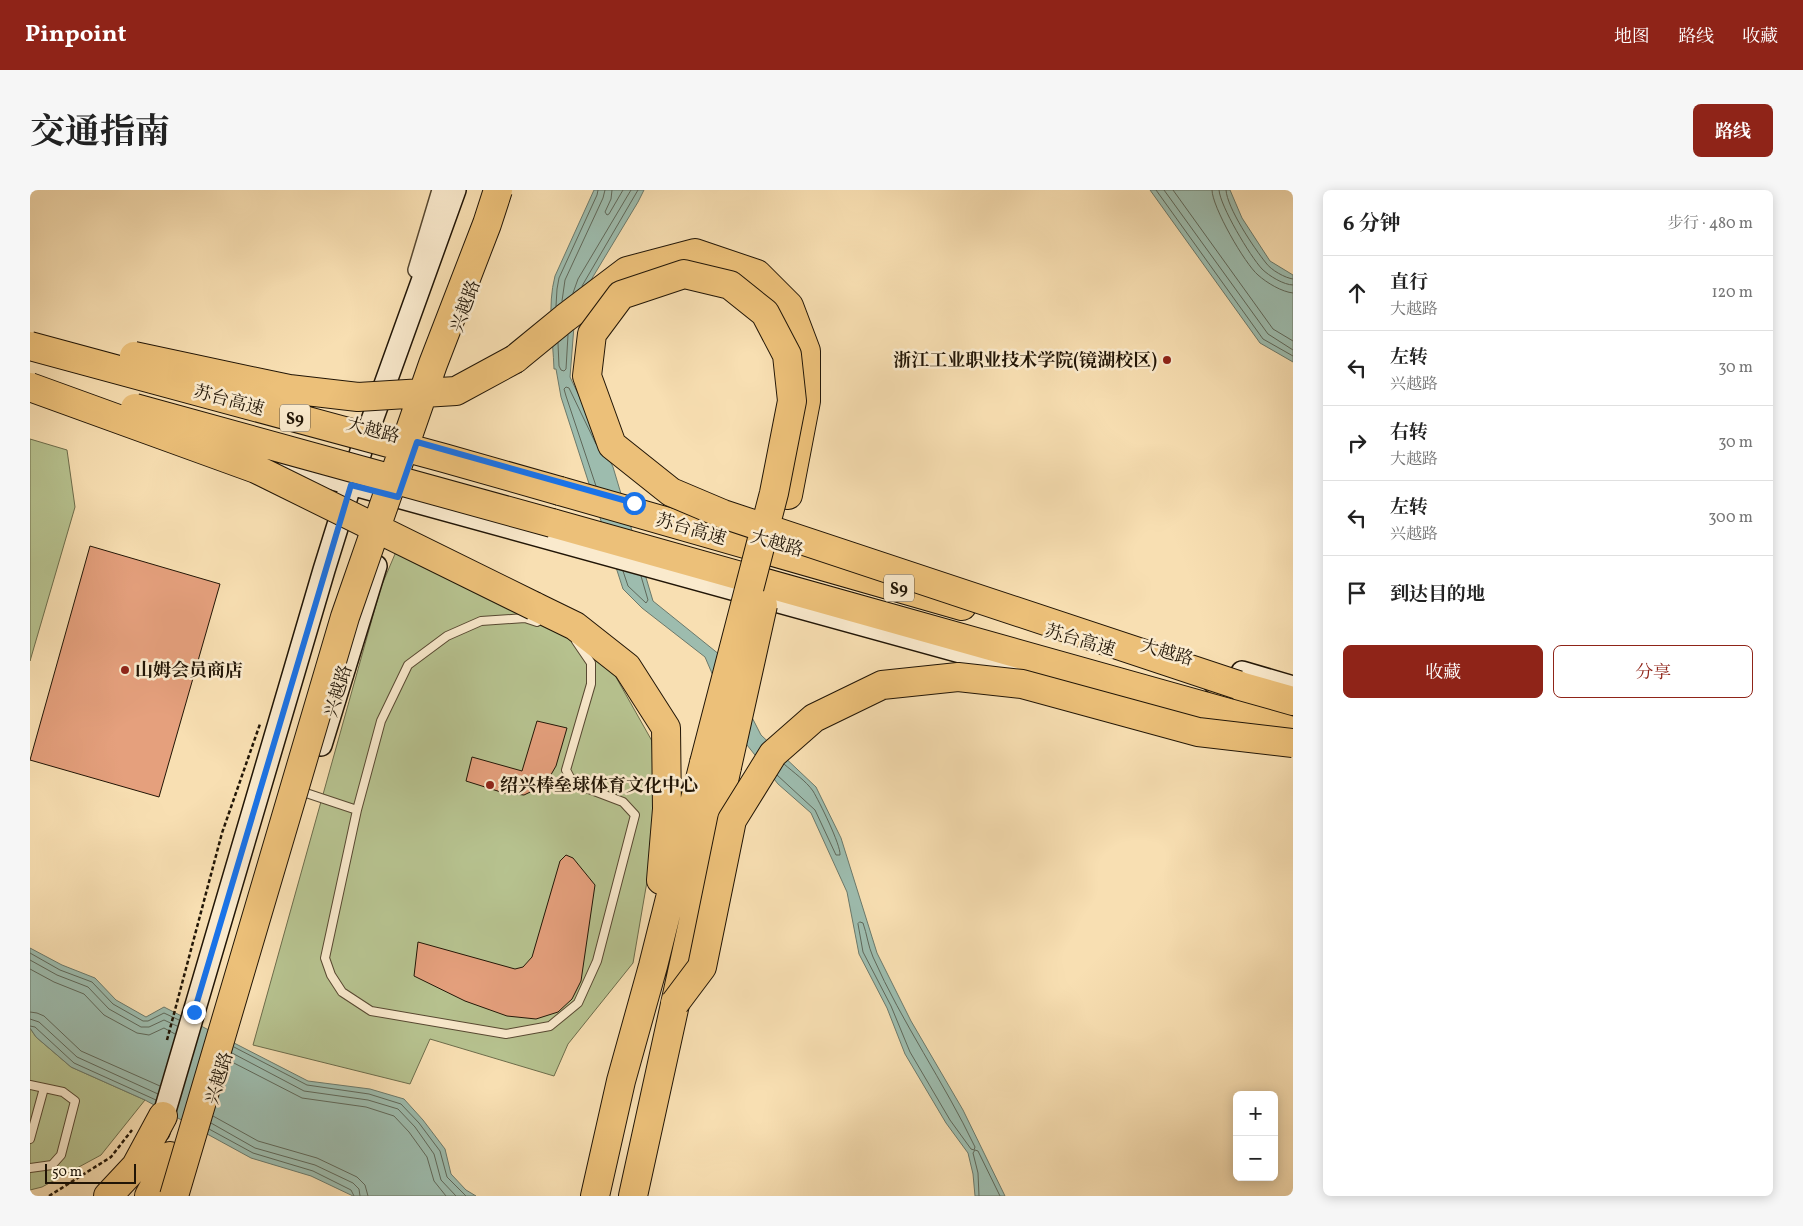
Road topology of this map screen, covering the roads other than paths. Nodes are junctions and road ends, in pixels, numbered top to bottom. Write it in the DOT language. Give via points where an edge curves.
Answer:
graph roads {
  1 [pos="440,190"];
  2 [pos="455,190"];
  3 [pos="479,190"];
  4 [pos="498,190"];
  5 [pos="506,190"];
  6 [pos="30,335"];
  7 [pos="30,346"];
  8 [pos="30,379"];
  9 [pos="30,387"];
  10 [pos="30,395"];
  11 [pos="369,429"];
  12 [pos="417,442"];
  13 [pos="351,485"];
  14 [pos="398,497"];
  15 [pos="541,623"];
  16 [pos="571,638"];
  17 [pos="1238,685"];
  18 [pos="1293,687"];
  19 [pos="1293,701"];
  20 [pos="1293,731"];
  21 [pos="1293,744"];
  22 [pos="306,793"];
  23 [pos="357,810"];
  24 [pos="653,966"];
  25 [pos="675,1003"];
  26 [pos="30,1085"];
  27 [pos="44,1088"];
  28 [pos="163,1116"];
  29 [pos="30,1138"];
  30 [pos="30,1168"];
  31 [pos="108,1196"];
  32 [pos="140,1196"];
  33 [pos="149,1196"];
  34 [pos="174,1196"];
  35 [pos="183,1196"];
  36 [pos="595,1196"];
  37 [pos="632,1196"];
  1 -- 11 [label="street"];
  2 -- 11 [label="main road"];
  3 -- 33 [label="highway, bridge" via="332,614 170,1156"];
  4 -- 34 [label="highway, bridge" via="345,617"];
  5 -- 12 [label="main road, 兴越路"];
  6 -- 11 [label="main road, 大越路"];
  6 -- 25 [label="highway, bridge" via="290,389 358,397 456,391 515,359 627,270 695,253 757,274 789,306 806,351 806,402"];
  7 -- 17 [label="highway, 苏台高速 / S9, bridge" via="462,463"];
  8 -- 20 [label="highway, 苏台高速 / S9, bridge"];
  9 -- 24 [label="highway, bridge" via="256,469 575,626 627,667 666,728 667,809"];
  10 -- 13 [label="main road"];
  11 -- 12 [label="main road, 大越路"];
  11 -- 13 [label="main road"];
  12 -- 14 [label="main road, 兴越路"];
  12 -- 18 [label="main road, 大越路"];
  13 -- 14 [label="main road"];
  13 -- 28 [label="main road"];
  14 -- 21 [label="main road"];
  14 -- 22 [label="main road, 兴越路"];
  15 -- 23 [label="lane" via="525,618 481,621 447,636 408,665 381,721"];
  16 -- 23 [label="lane" via="578,642 592,663 591,684 566,770 573,783 623,802 635,816 597,961 578,1003 550,1026 506,1034 371,1011 342,992 325,958"];
  17 -- 19 [label="highway, 苏台高速 / S9"];
  17 -- 24 [label="highway, bridge" via="985,601 844,555 788,536 770,530 760,527 671,492 612,445 587,376 592,334 621,295 684,274 730,285 765,313 786,355 792,401 774,493 771,502 766,522 764,532"];
  21 -- 25 [label="highway, bridge" via="1198,732 1022,684 958,677 882,685 814,718 773,754 732,820 702,967"];
  22 -- 23 [label="lane"];
  22 -- 35 [label="main road, 兴越路"];
  24 -- 36 [label="highway" via="621,1081"];
  25 -- 37 [label="highway"];
  26 -- 27 [label="lane"];
  27 -- 29 [label="lane"];
  27 -- 30 [label="lane" via="63,1092 75,1101 61,1155 52,1164"];
  28 -- 31 [label="highway" via="136,1166"];
  28 -- 32 [label="main road"];
}
